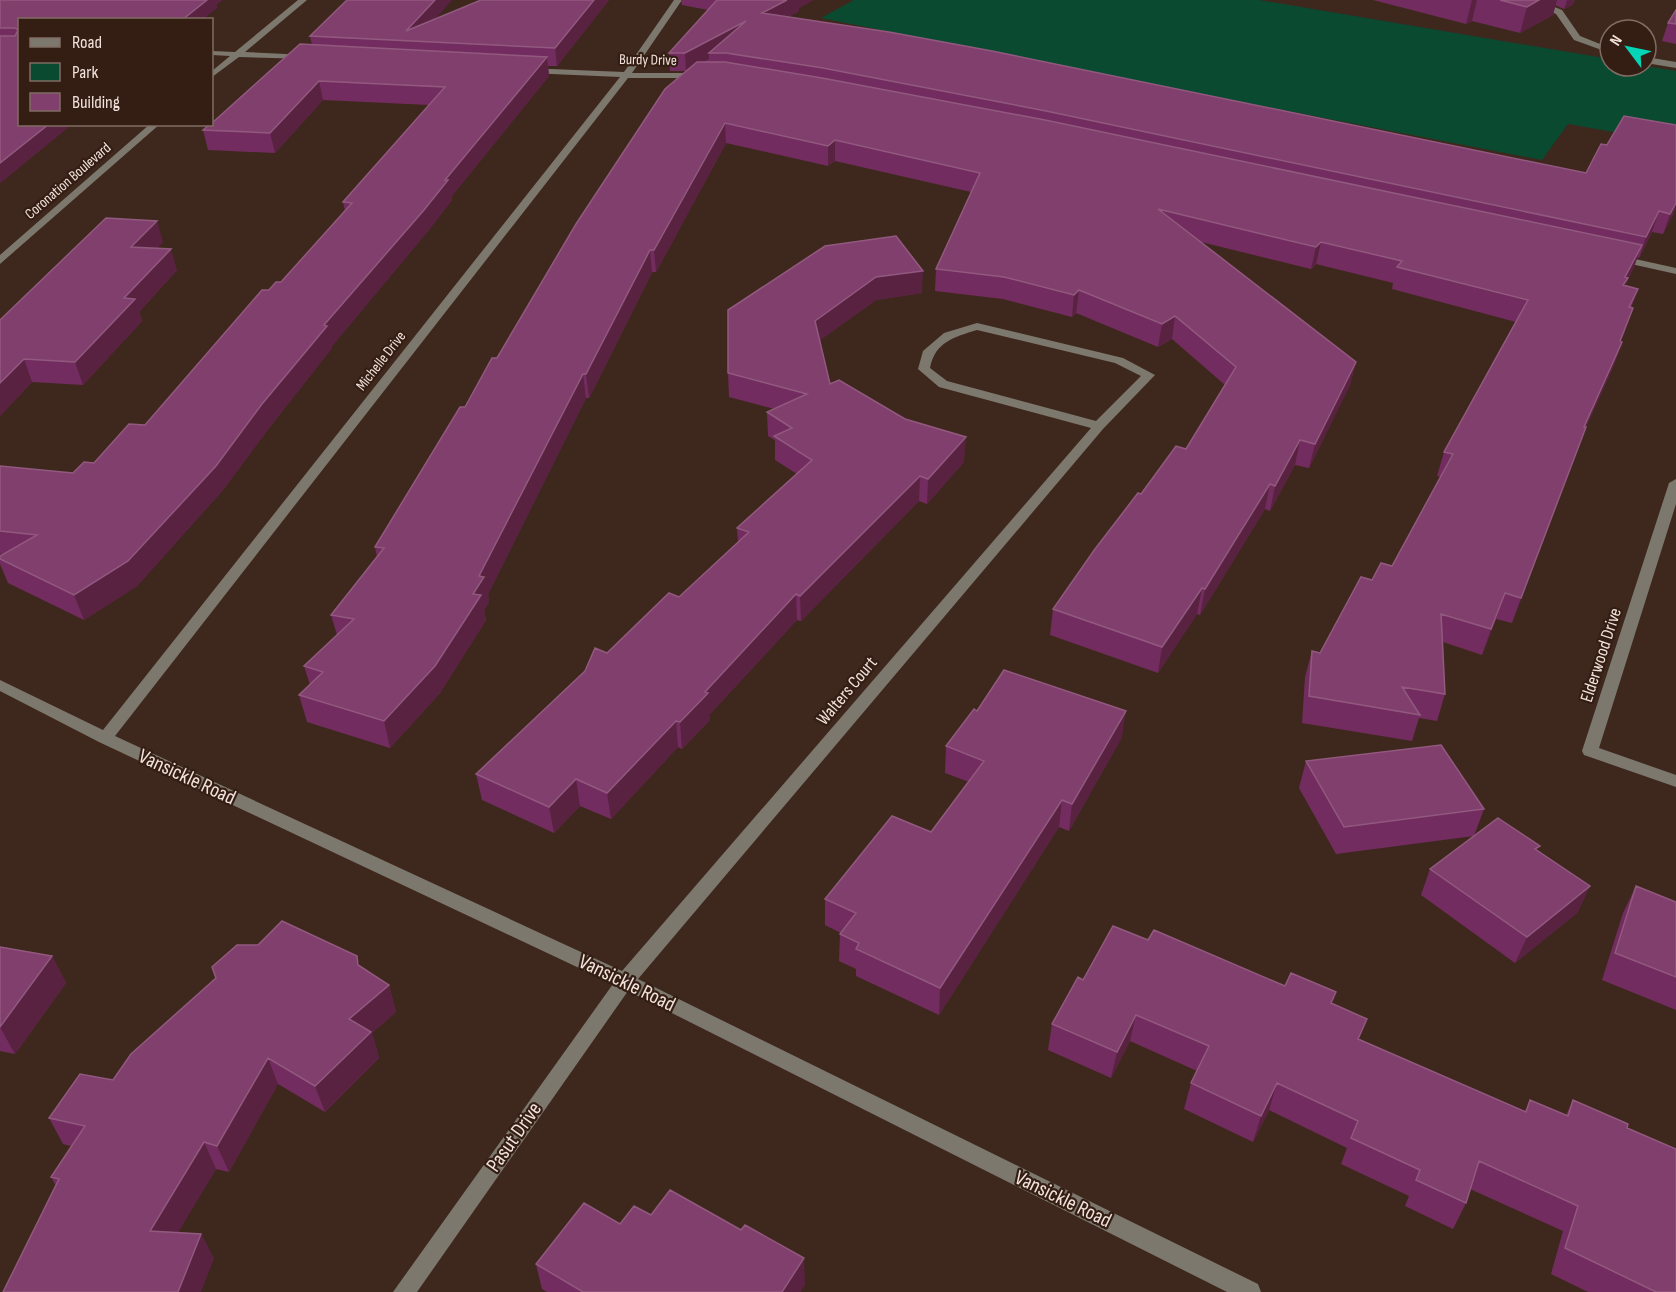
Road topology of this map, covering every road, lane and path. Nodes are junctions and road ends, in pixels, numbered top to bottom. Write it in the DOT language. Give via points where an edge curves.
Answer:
graph roads {
  1 [pos="303,0"];
  2 [pos="678,0"];
  3 [pos="1530,0"];
  4 [pos="1598,46"];
  5 [pos="213,53"];
  6 [pos="237,53"];
  7 [pos="1658,53"];
  8 [pos="1676,56"];
  9 [pos="318,58"];
  10 [pos="1658,62"];
  11 [pos="1676,65"];
  12 [pos="524,69"];
  13 [pos="213,74"];
  14 [pos="626,75"];
  15 [pos="715,76"];
  16 [pos="154,126"];
  17 [pos="1606,256"];
  18 [pos="0,261"];
  19 [pos="1676,271"];
  20 [pos="1099,426"];
  21 [pos="1676,483"];
  22 [pos="0,685"];
  23 [pos="105,738"];
  24 [pos="1676,781"];
  25 [pos="625,981"];
  26 [pos="404,1292"];
  27 [pos="1250,1292"];
  1 -- 6 [label="street"];
  2 -- 14 [label="street, Michelle Drive"];
  3 -- 4 [label="street" via="1559,12 1577,38"];
  5 -- 6 [label="street"];
  6 -- 9 [label="street"];
  6 -- 13 [label="street"];
  7 -- 8 [label="street"];
  10 -- 11 [label="street"];
  12 -- 14 [label="street, Burdy Drive"];
  14 -- 15 [label="street, Burdy Drive"];
  14 -- 23 [label="street, Michelle Drive"];
  16 -- 18 [label="street, Coronation Boulevard"];
  17 -- 19 [label="street"];
  20 -- 20 [label="street, Walters Court" via="1149,375 1119,360 976,326 948,335 927,353 924,369 943,384"];
  20 -- 25 [label="street, Walters Court"];
  21 -- 24 [label="street, Elderwood Drive" via="1590,751"];
  22 -- 23 [label="street, Vansickle Road"];
  23 -- 25 [label="street, Vansickle Road"];
  25 -- 26 [label="street, Pasut Drive"];
  25 -- 27 [label="street, Vansickle Road"];
}
